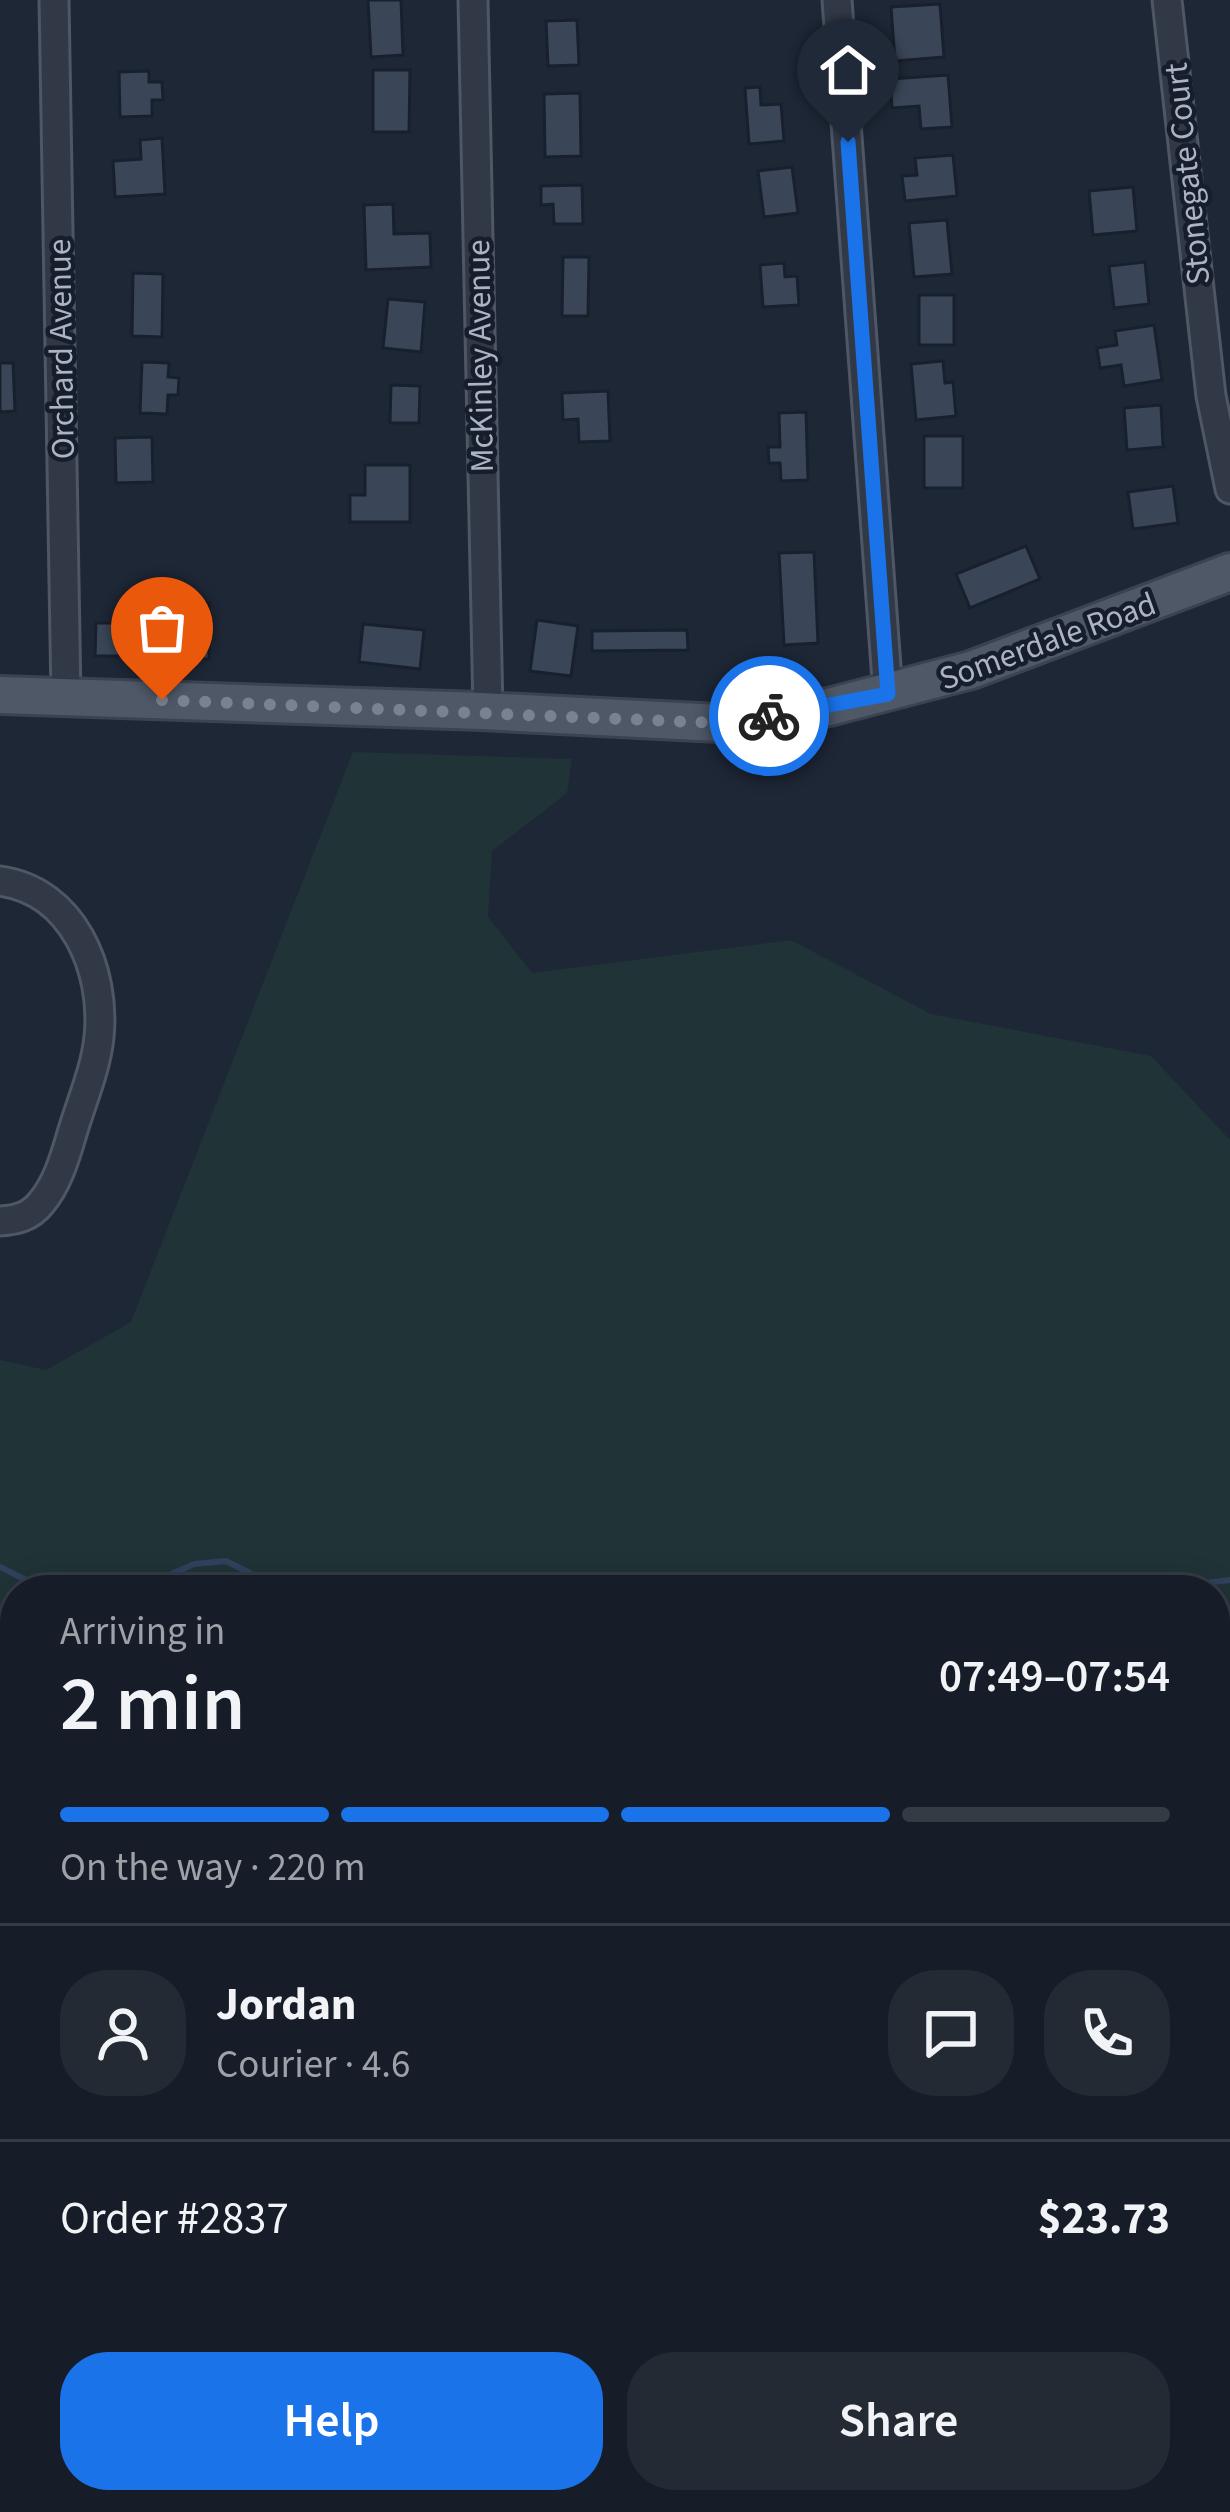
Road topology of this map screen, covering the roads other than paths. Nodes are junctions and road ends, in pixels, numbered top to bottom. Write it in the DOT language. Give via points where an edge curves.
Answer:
graph roads {
  1 [pos="55,0"];
  2 [pos="472,0"];
  3 [pos="837,0"];
  4 [pos="1167,0"];
  5 [pos="1230,490"];
  6 [pos="1230,572"];
  7 [pos="888,694"];
  8 [pos="0,695"];
  9 [pos="66,698"];
  10 [pos="488,711"];
  11 [pos="0,881"];
  12 [pos="0,1221"];
  1 -- 9 [label="street, Orchard Avenue"];
  2 -- 10 [label="street, McKinley Avenue"];
  3 -- 7 [label="street"];
  4 -- 5 [label="street, Stonegate Court" via="1211,397"];
  6 -- 7 [label="main road, Somerdale Road"];
  7 -- 10 [label="main road, Somerdale Road" via="719,723"];
  8 -- 9 [label="main road, Somerdale Road"];
  9 -- 10 [label="main road, Somerdale Road"];
  11 -- 12 [label="street" via="42,894 69,922 89,955 99,1038 60,1171 40,1205 20,1220"];
}
